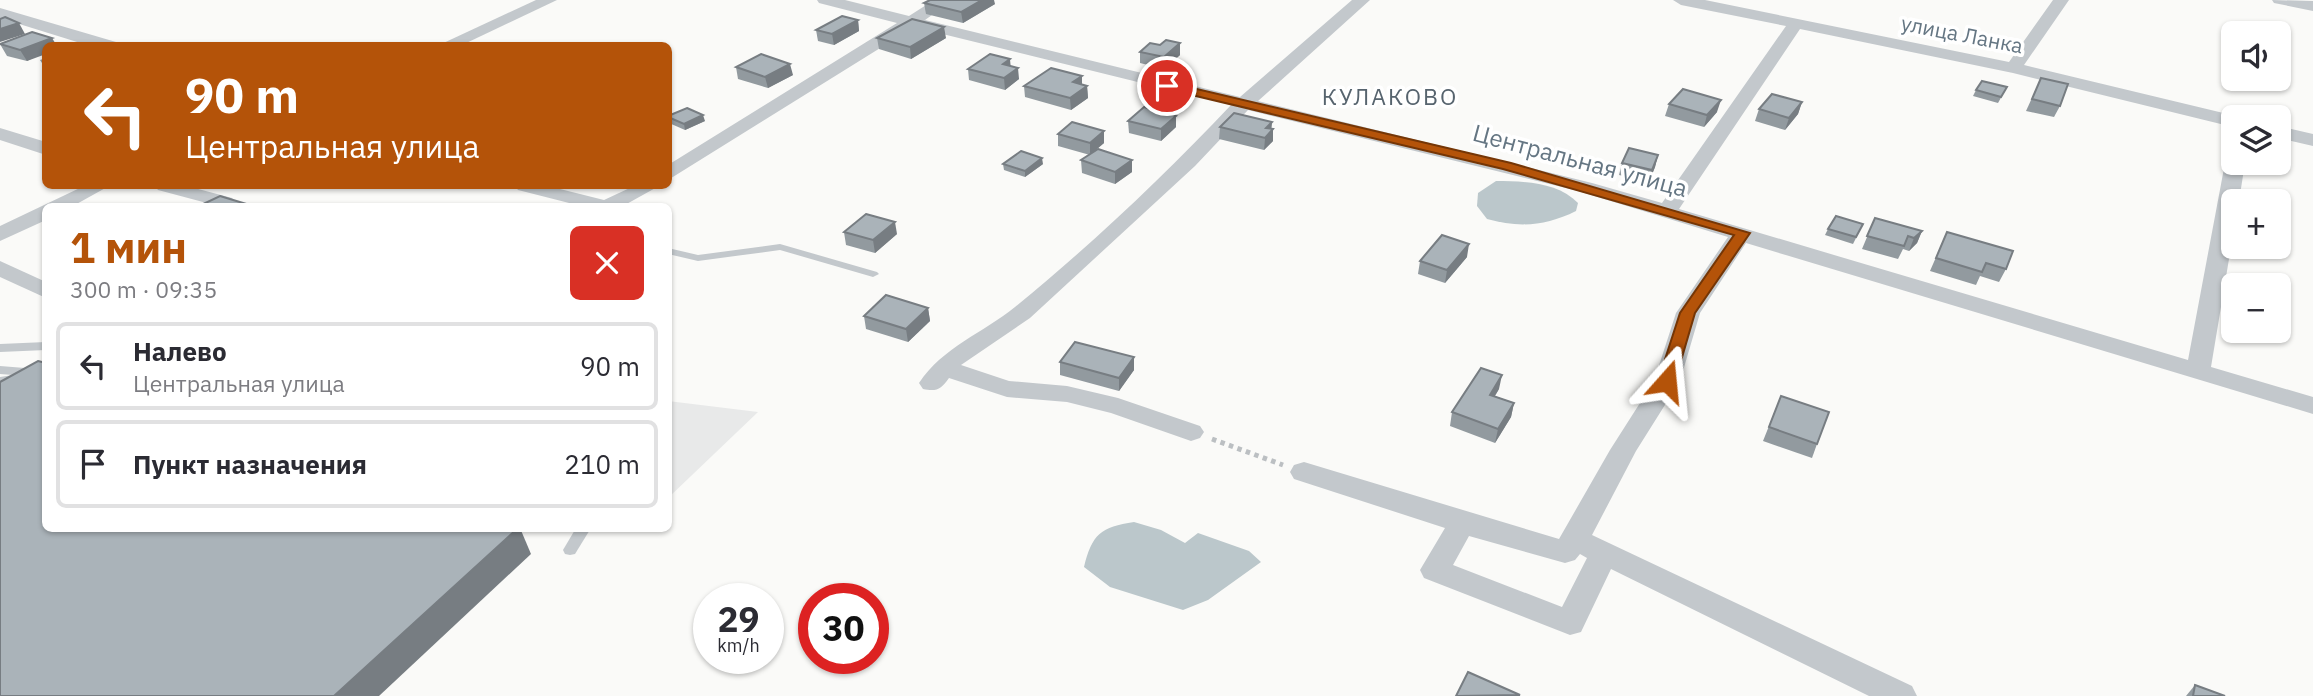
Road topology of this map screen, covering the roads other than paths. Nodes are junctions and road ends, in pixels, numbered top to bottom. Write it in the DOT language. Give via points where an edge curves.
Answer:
graph roads {
  1 [pos="550,0"];
  2 [pos="824,0"];
  3 [pos="945,0"];
  4 [pos="1362,0"];
  5 [pos="1681,0"];
  6 [pos="2061,0"];
  7 [pos="2280,0"];
  8 [pos="2313,6"];
  9 [pos="0,13"];
  10 [pos="17,19"];
  11 [pos="912,21"];
  12 [pos="0,24"];
  13 [pos="1795,25"];
  14 [pos="96,42"];
  15 [pos="454,42"];
  16 [pos="2013,68"];
  17 [pos="1243,104"];
  18 [pos="2221,118"];
  19 [pos="0,134"];
  20 [pos="2291,135"];
  21 [pos="2313,140"];
  22 [pos="42,148"];
  23 [pos="672,171"];
  24 [pos="2233,175"];
  25 [pos="93,189"];
  26 [pos="176,189"];
  27 [pos="537,189"];
  28 [pos="643,189"];
  29 [pos="225,202"];
  30 [pos="63,203"];
  31 [pos="594,203"];
  32 [pos="612,203"];
  33 [pos="1667,211"];
  34 [pos="42,214"];
  35 [pos="1742,233"];
  36 [pos="0,234"];
  37 [pos="672,252"];
  38 [pos="0,268"];
  39 [pos="873,274"];
  40 [pos="42,288"];
  41 [pos="42,346"];
  42 [pos="0,348"];
  43 [pos="0,370"];
  44 [pos="39,372"];
  45 [pos="2198,372"];
  46 [pos="0,381"];
  47 [pos="42,382"];
  48 [pos="24,391"];
  49 [pos="2313,406"];
  50 [pos="1191,432"];
  51 [pos="1304,472"];
  52 [pos="1462,523"];
  53 [pos="581,532"];
  54 [pos="1575,539"];
  55 [pos="570,550"];
  56 [pos="1604,553"];
  57 [pos="1900,696"];
  1 -- 15 [label="street"];
  2 -- 11 [label="street, Центральная улица"];
  3 -- 11 [label="street"];
  4 -- 17 [label="street"];
  5 -- 13 [label="street, улица Ланка"];
  6 -- 16 [label="street"];
  7 -- 8 [label="street"];
  9 -- 10 [label="street"];
  10 -- 12 [label="street"];
  10 -- 14 [label="street"];
  11 -- 17 [label="street, Центральная улица"];
  11 -- 23 [label="street"];
  13 -- 16 [label="street, улица Ланка"];
  13 -- 33 [label="street"];
  16 -- 18 [label="street, улица Ланка"];
  17 -- 33 [label="street, Центральная улица" via="1506,166"];
  17 -- 50 [label="street" via="1188,162 1022,313 938,375 1007,389 1067,394"];
  19 -- 22 [label="street"];
  20 -- 21 [label="street"];
  24 -- 45 [label="street"];
  25 -- 30 [label="street"];
  26 -- 29 [label="street"];
  27 -- 31 [label="street"];
  28 -- 32 [label="street"];
  33 -- 35 [label="street, Центральная улица"];
  34 -- 36 [label="street"];
  35 -- 45 [label="street, Центральная улица"];
  35 -- 54 [label="street" via="1688,313 1667,381"];
  37 -- 39 [label="lane" via="698,258 780,247"];
  38 -- 40 [label="street"];
  41 -- 42 [label="lane"];
  43 -- 44 [label="lane"];
  44 -- 46 [label="lane"];
  45 -- 49 [label="street, Центральная улица"];
  47 -- 48 [label="lane"];
  51 -- 52 [label="street"];
  52 -- 54 [label="street" via="1565,552"];
  52 -- 56 [label="street" via="1435,570 1570,624"];
  53 -- 55 [label="lane"];
  54 -- 56 [label="street"];
  56 -- 57 [label="street"];
}
